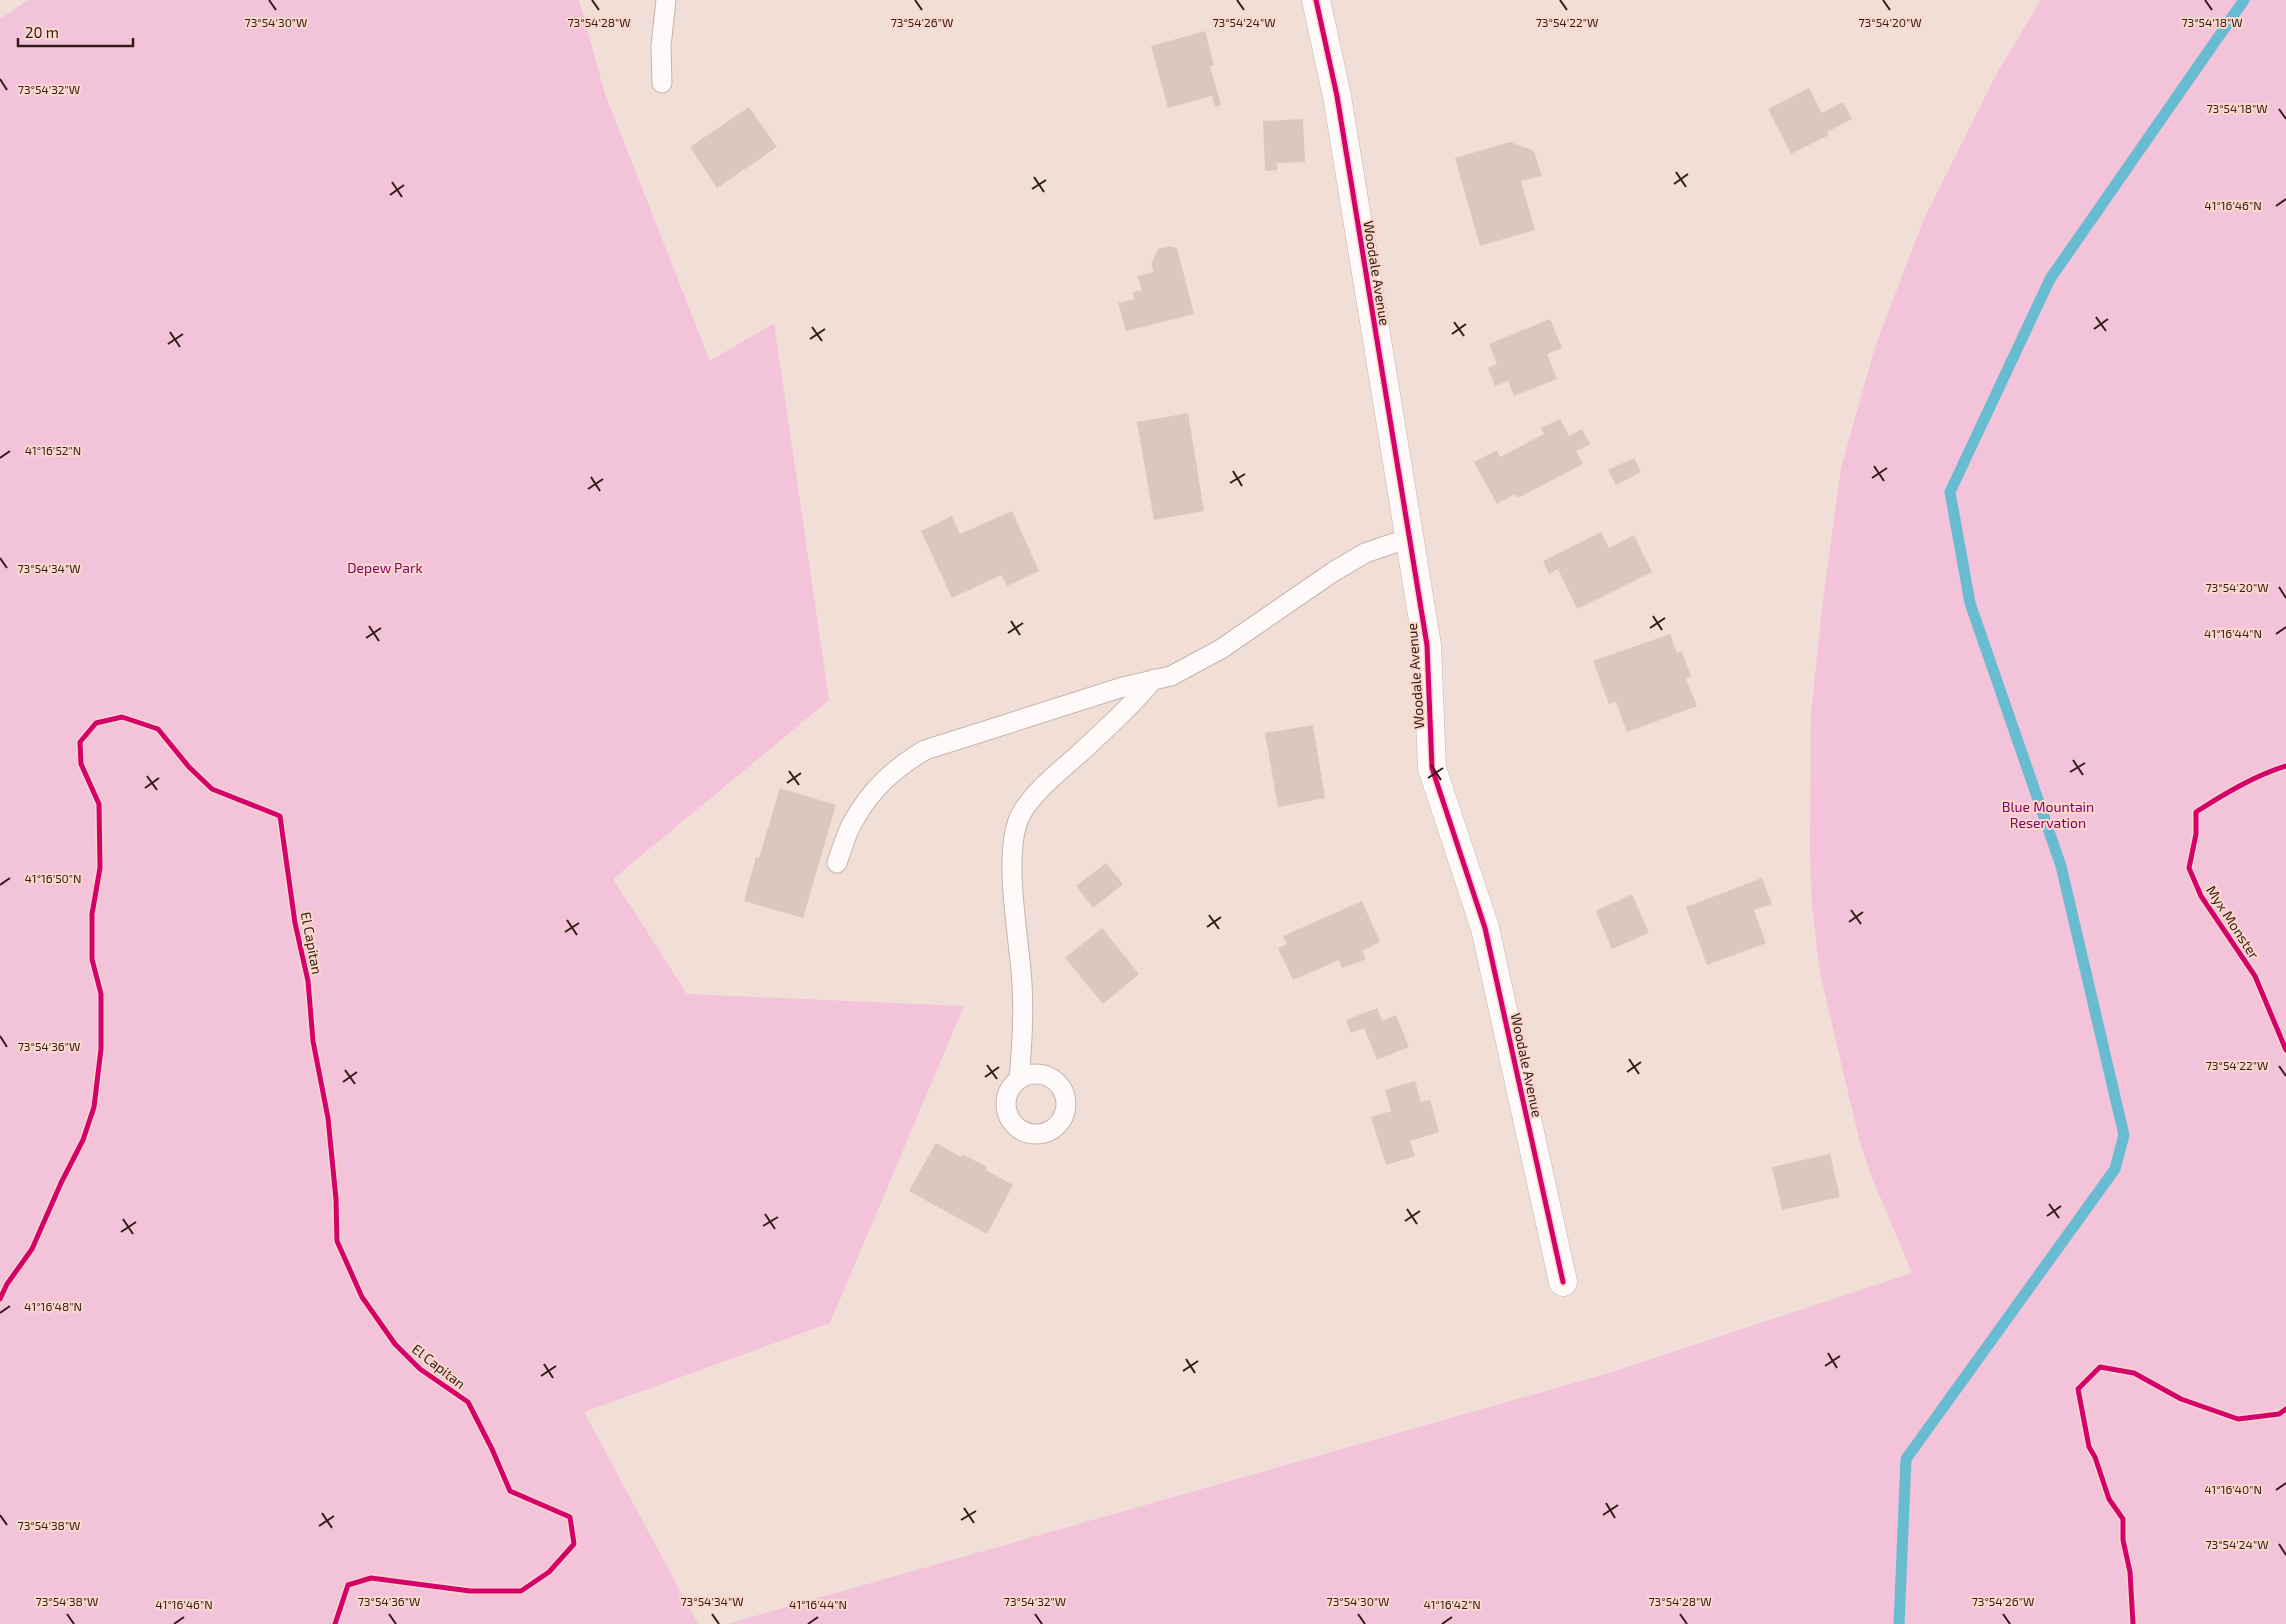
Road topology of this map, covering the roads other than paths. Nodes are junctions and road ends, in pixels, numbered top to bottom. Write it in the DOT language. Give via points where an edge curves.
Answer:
graph roads {
  1 [pos="666,0"];
  2 [pos="1316,0"];
  3 [pos="662,83"];
  4 [pos="1409,538"];
  5 [pos="1154,679"];
  6 [pos="837,863"];
  7 [pos="1019,1079"];
  8 [pos="1563,1282"];
  1 -- 3 [label="lane" via="661,46"];
  2 -- 4 [label="street, Woodale Avenue" via="1337,96"];
  4 -- 5 [label="lane" via="1365,552 1221,649 1171,676"];
  4 -- 8 [label="street, Woodale Avenue" via="1427,645 1432,768 1485,928"];
  5 -- 6 [label="lane" via="925,750 898,766 883,780 853,820"];
  5 -- 7 [label="lane" via="1127,710 1039,790 1021,815 1013,849 1012,874 1022,984"];
}
